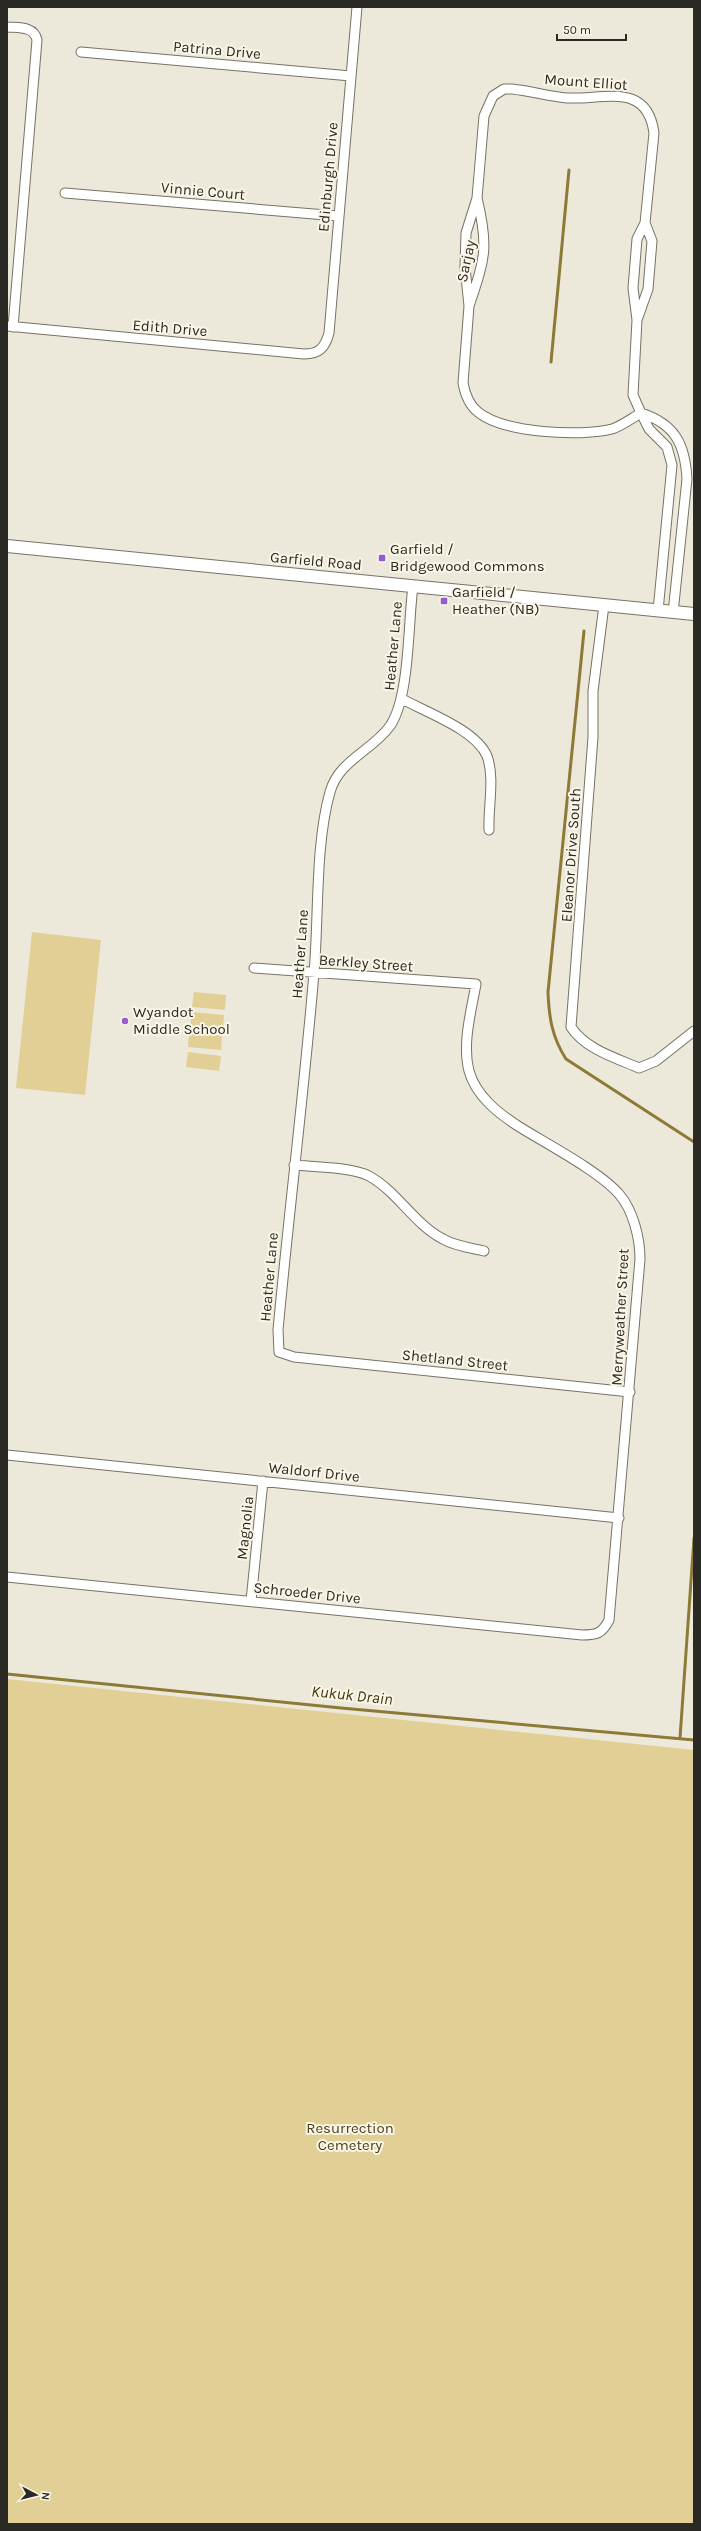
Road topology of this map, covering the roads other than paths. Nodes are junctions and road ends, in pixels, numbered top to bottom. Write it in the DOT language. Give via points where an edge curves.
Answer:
graph roads {
  1 [pos="357,7"];
  2 [pos="7,27"];
  3 [pos="81,52"];
  4 [pos="351,76"];
  5 [pos="493,96"];
  6 [pos="65,193"];
  7 [pos="477,198"];
  8 [pos="338,216"];
  9 [pos="645,223"];
  10 [pos="12,296"];
  11 [pos="469,306"];
  12 [pos="637,320"];
  13 [pos="10,327"];
  14 [pos="322,349"];
  15 [pos="641,413"];
  16 [pos="667,515"];
  17 [pos="682,516"];
  18 [pos="7,546"];
  19 [pos="413,586"];
  20 [pos="604,605"];
  21 [pos="658,611"];
  22 [pos="673,612"];
  23 [pos="694,614"];
  24 [pos="402,699"];
  25 [pos="489,830"];
  26 [pos="254,968"];
  27 [pos="314,973"];
  28 [pos="476,984"];
  29 [pos="694,1031"];
  30 [pos="294,1165"];
  31 [pos="484,1251"];
  32 [pos="278,1352"];
  33 [pos="630,1392"];
  34 [pos="7,1455"];
  35 [pos="263,1481"];
  36 [pos="618,1518"];
  37 [pos="7,1577"];
  38 [pos="251,1601"];
  39 [pos="602,1632"];
  1 -- 4 [label="street, Edinburgh Drive"];
  2 -- 10 [label="street" via="29,29 37,43"];
  3 -- 4 [label="street, Patrina Drive"];
  4 -- 8 [label="street, Edinburgh Drive"];
  5 -- 7 [label="street, Sarjay" via="484,116"];
  5 -- 9 [label="street, Mount Elliot" via="512,89 566,98 621,96 636,101 649,113 654,133"];
  6 -- 8 [label="street, Vinnie Court"];
  7 -- 11 [label="street, Sarjay" via="466,233 465,267"];
  7 -- 11 [label="street, Sarjay" via="485,234 485,254"];
  8 -- 14 [label="street, Edinburgh Drive" via="329,333"];
  9 -- 12 [label="street" via="637,239 633,288"];
  9 -- 12 [label="street" via="652,242 648,289"];
  10 -- 13 [label="street"];
  11 -- 15 [label="street, Sarjay" via="463,383 466,396 474,408 495,422 558,432 613,428"];
  12 -- 15 [label="street" via="632,395"];
  13 -- 14 [label="street, Edith Drive" via="304,354"];
  15 -- 16 [label="street" via="649,429 667,447 672,465"];
  15 -- 17 [label="street" via="659,419 677,437 686,457 687,478"];
  16 -- 17 [label="street"];
  16 -- 21 [label="street"];
  17 -- 22 [label="street"];
  18 -- 19 [label="main road, Garfield Road"];
  19 -- 20 [label="main road, Garfield Road"];
  19 -- 24 [label="street, Heather Lane"];
  20 -- 21 [label="main road, Garfield Road"];
  20 -- 29 [label="street, Eleanor Drive South" via="593,691 593,737 571,1027 580,1039 590,1046 639,1068 656,1060"];
  21 -- 22 [label="main road, Garfield Road"];
  22 -- 23 [label="main road, Garfield Road"];
  24 -- 25 [label="street" via="469,734 487,756 490,783"];
  24 -- 27 [label="street, Heather Lane" via="390,726 343,769 331,791 323,831"];
  26 -- 27 [label="street, Berkley Street"];
  27 -- 28 [label="street, Berkley Street"];
  27 -- 30 [label="street, Heather Lane"];
  28 -- 33 [label="street, Merryweather Street" via="470,1015 467,1060 475,1087 491,1107 510,1121 601,1179 619,1194 629,1210 640,1254"];
  30 -- 31 [label="street" via="367,1175 380,1183 427,1228 443,1239"];
  30 -- 32 [label="street, Heather Lane"];
  32 -- 33 [label="street, Shetland Street" via="294,1357"];
  33 -- 36 [label="street, Merryweather Street"];
  34 -- 35 [label="street, Waldorf Drive"];
  35 -- 36 [label="street, Waldorf Drive"];
  35 -- 38 [label="street, Magnolia"];
  36 -- 39 [label="street, Merryweather Street" via="609,1620"];
  37 -- 38 [label="street, Schroeder Drive"];
  38 -- 39 [label="street, Schroeder Drive" via="582,1635"];
}
